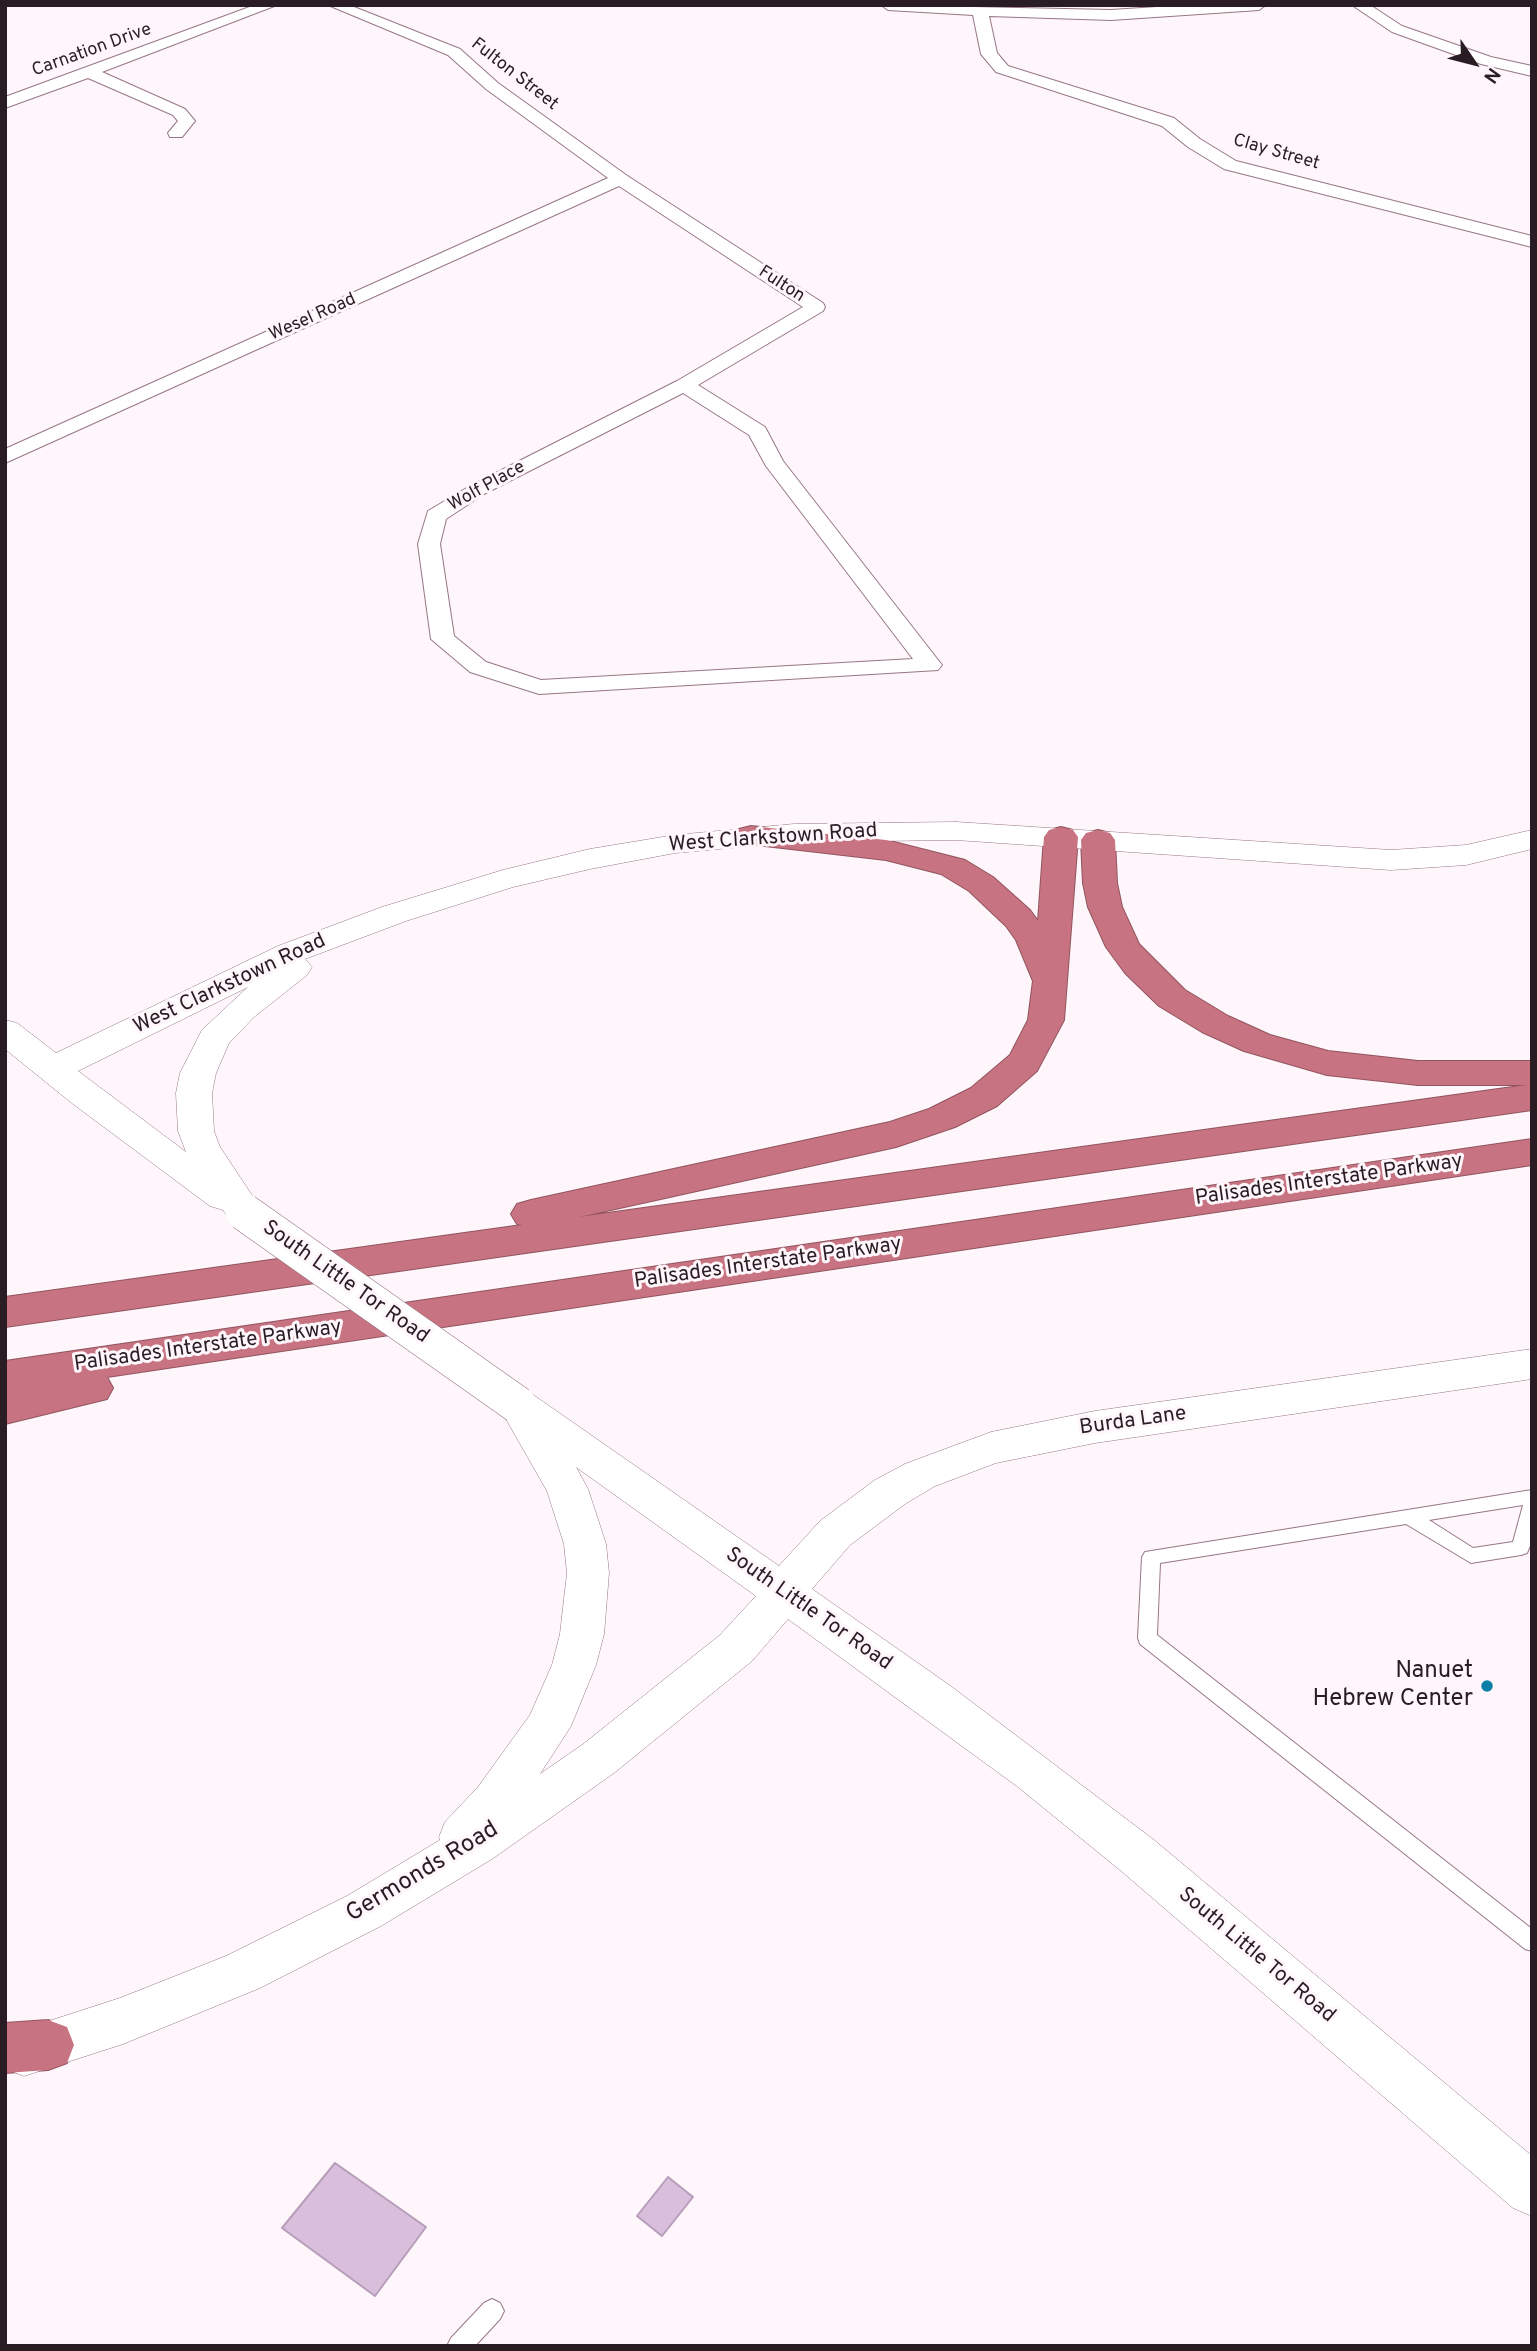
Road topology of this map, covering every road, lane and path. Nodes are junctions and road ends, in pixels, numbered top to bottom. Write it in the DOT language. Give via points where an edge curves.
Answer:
graph roads {
  1 [pos="270,5"];
  2 [pos="335,5"];
  3 [pos="888,5"];
  4 [pos="1259,5"];
  5 [pos="1359,5"];
  6 [pos="980,11"];
  7 [pos="1532,71"];
  8 [pos="90,73"];
  9 [pos="5,103"];
  10 [pos="176,132"];
  11 [pos="620,179"];
  12 [pos="1532,242"];
  13 [pos="684,385"];
  14 [pos="5,457"];
  15 [pos="751,836"];
  16 [pos="1061,837"];
  17 [pos="1532,839"];
  18 [pos="1098,840"];
  19 [pos="350,930"];
  20 [pos="1050,993"];
  21 [pos="5,1032"];
  22 [pos="53,1069"];
  23 [pos="1532,1073"];
  24 [pos="1532,1097"];
  25 [pos="1532,1152"];
  26 [pos="244,1212"];
  27 [pos="520,1301"];
  28 [pos="79,1302"];
  29 [pos="5,1312"];
  30 [pos="1532,1364"];
  31 [pos="5,1377"];
  32 [pos="518,1405"];
  33 [pos="5,1408"];
  34 [pos="1532,1497"];
  35 [pos="1532,1505"];
  36 [pos="1408,1516"];
  37 [pos="784,1593"];
  38 [pos="420,1878"];
  39 [pos="1532,1942"];
  40 [pos="20,2050"];
  41 [pos="1532,2190"];
  42 [pos="492,2311"];
  43 [pos="459,2346"];
  1 -- 8 [label="street, Carnation Drive"];
  2 -- 11 [label="street, Fulton Street" via="454,52 492,86"];
  3 -- 6 [label="street"];
  4 -- 6 [label="street" via="1111,15"];
  5 -- 7 [label="street" via="1397,29 1487,61"];
  6 -- 12 [label="street, Clay Street" via="989,54 1002,69 1168,122 1230,165"];
  8 -- 9 [label="street, Carnation Drive"];
  8 -- 10 [label="street" via="179,112 187,121"];
  11 -- 13 [label="street, Fulton" via="816,307"];
  11 -- 14 [label="street, Wesel Road"];
  13 -- 13 [label="street, Wolf Place" via="477,490 436,516 429,544 443,639 478,667 539,687 930,665 773,462 758,430"];
  15 -- 16 [label="street, West Clarkstown Road" via="876,830"];
  15 -- 19 [label="street, West Clarkstown Road" via="590,859 467,890"];
  15 -- 20 [label="highway" via="887,850 925,858 968,875 1027,929 1045,964"];
  16 -- 18 [label="street, West Clarkstown Road"];
  16 -- 20 [label="highway"];
  17 -- 18 [label="street, West Clarkstown Road" via="1466,855 1391,860"];
  18 -- 23 [label="highway" via="1105,906 1123,947 1153,982 1204,1018 1257,1044 1326,1063 1418,1073"];
  19 -- 22 [label="street, West Clarkstown Road" via="290,953"];
  19 -- 26 [label="street" via="242,1009 214,1038 205,1055 194,1093 196,1131 213,1168"];
  20 -- 28 [label="highway" via="1040,1034 1024,1062 984,1097 918,1127 508,1219"];
  21 -- 22 [label="street, South Little Tor Road"];
  22 -- 26 [label="street, South Little Tor Road"];
  24 -- 28 [label="highway"];
  25 -- 27 [label="highway, Palisades Interstate Parkway"];
  26 -- 32 [label="street, South Little Tor Road, bridge"];
  27 -- 31 [label="highway, Palisades Interstate Parkway"];
  27 -- 33 [label="highway"];
  28 -- 29 [label="highway"];
  30 -- 37 [label="street, Burda Lane" via="1094,1427 991,1448 920,1475 862,1511 835,1533"];
  32 -- 37 [label="street, South Little Tor Road"];
  32 -- 38 [label="street" via="553,1462 577,1515 588,1573 582,1634 563,1695 526,1760 494,1801"];
  34 -- 36 [label="lane"];
  35 -- 36 [label="lane" via="1521,1548 1471,1556"];
  36 -- 39 [label="lane" via="1151,1557 1147,1638"];
  37 -- 38 [label="street, Germonds Road" via="736,1648 598,1759"];
  37 -- 41 [label="street, South Little Tor Road" via="1087,1814"];
  38 -- 40 [label="street, Germonds Road" via="300,1945 190,1996"];
  42 -- 43 [label="lane"];
}
